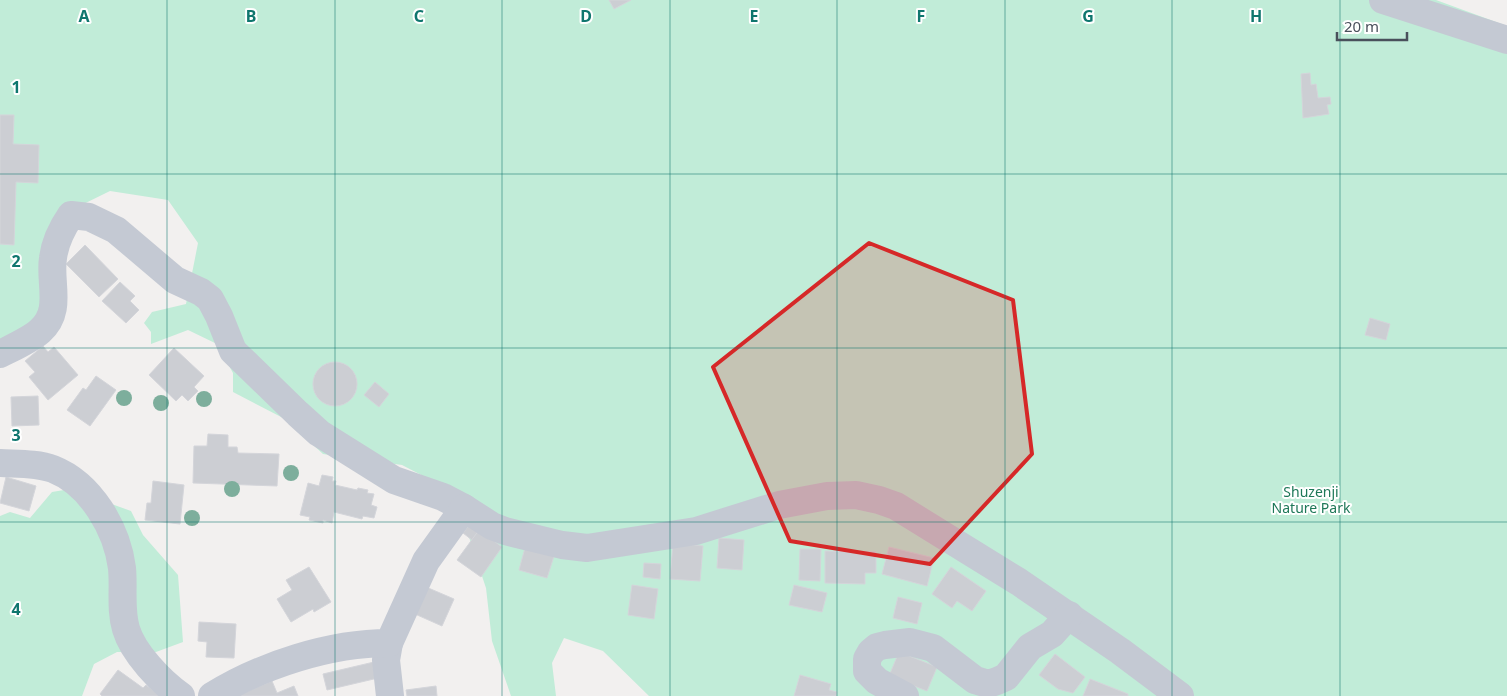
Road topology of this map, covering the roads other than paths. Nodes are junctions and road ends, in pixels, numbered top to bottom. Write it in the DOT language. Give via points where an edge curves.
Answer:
graph roads {
  1 [pos="1383,0"];
  2 [pos="1507,40"];
  3 [pos="0,354"];
  4 [pos="0,463"];
  5 [pos="464,508"];
  6 [pos="1069,616"];
  7 [pos="389,643"];
  8 [pos="182,696"];
  9 [pos="212,696"];
  10 [pos="390,696"];
  11 [pos="905,696"];
  12 [pos="1180,696"];
  1 -- 2 [label="street"];
  3 -- 5 [label="street" via="40,331 51,318 54,306 52,259 57,239 71,215 89,217 116,230 175,280 210,299 233,351 319,433 394,480"];
  4 -- 8 [label="street" via="53,469 76,483 101,509 114,536 122,568 126,630 150,668"];
  5 -- 6 [label="street" via="505,531 587,548 696,531 778,505 827,496 856,495 896,506"];
  5 -- 7 [label="street" via="426,561"];
  6 -- 11 [label="street" via="1052,634 1030,647 1006,677 988,684 975,680 933,648 910,642 877,647 867,659 867,671 877,681"];
  6 -- 12 [label="street"];
  7 -- 9 [label="street" via="329,649 289,661"];
  7 -- 10 [label="street" via="386,660"];
}
